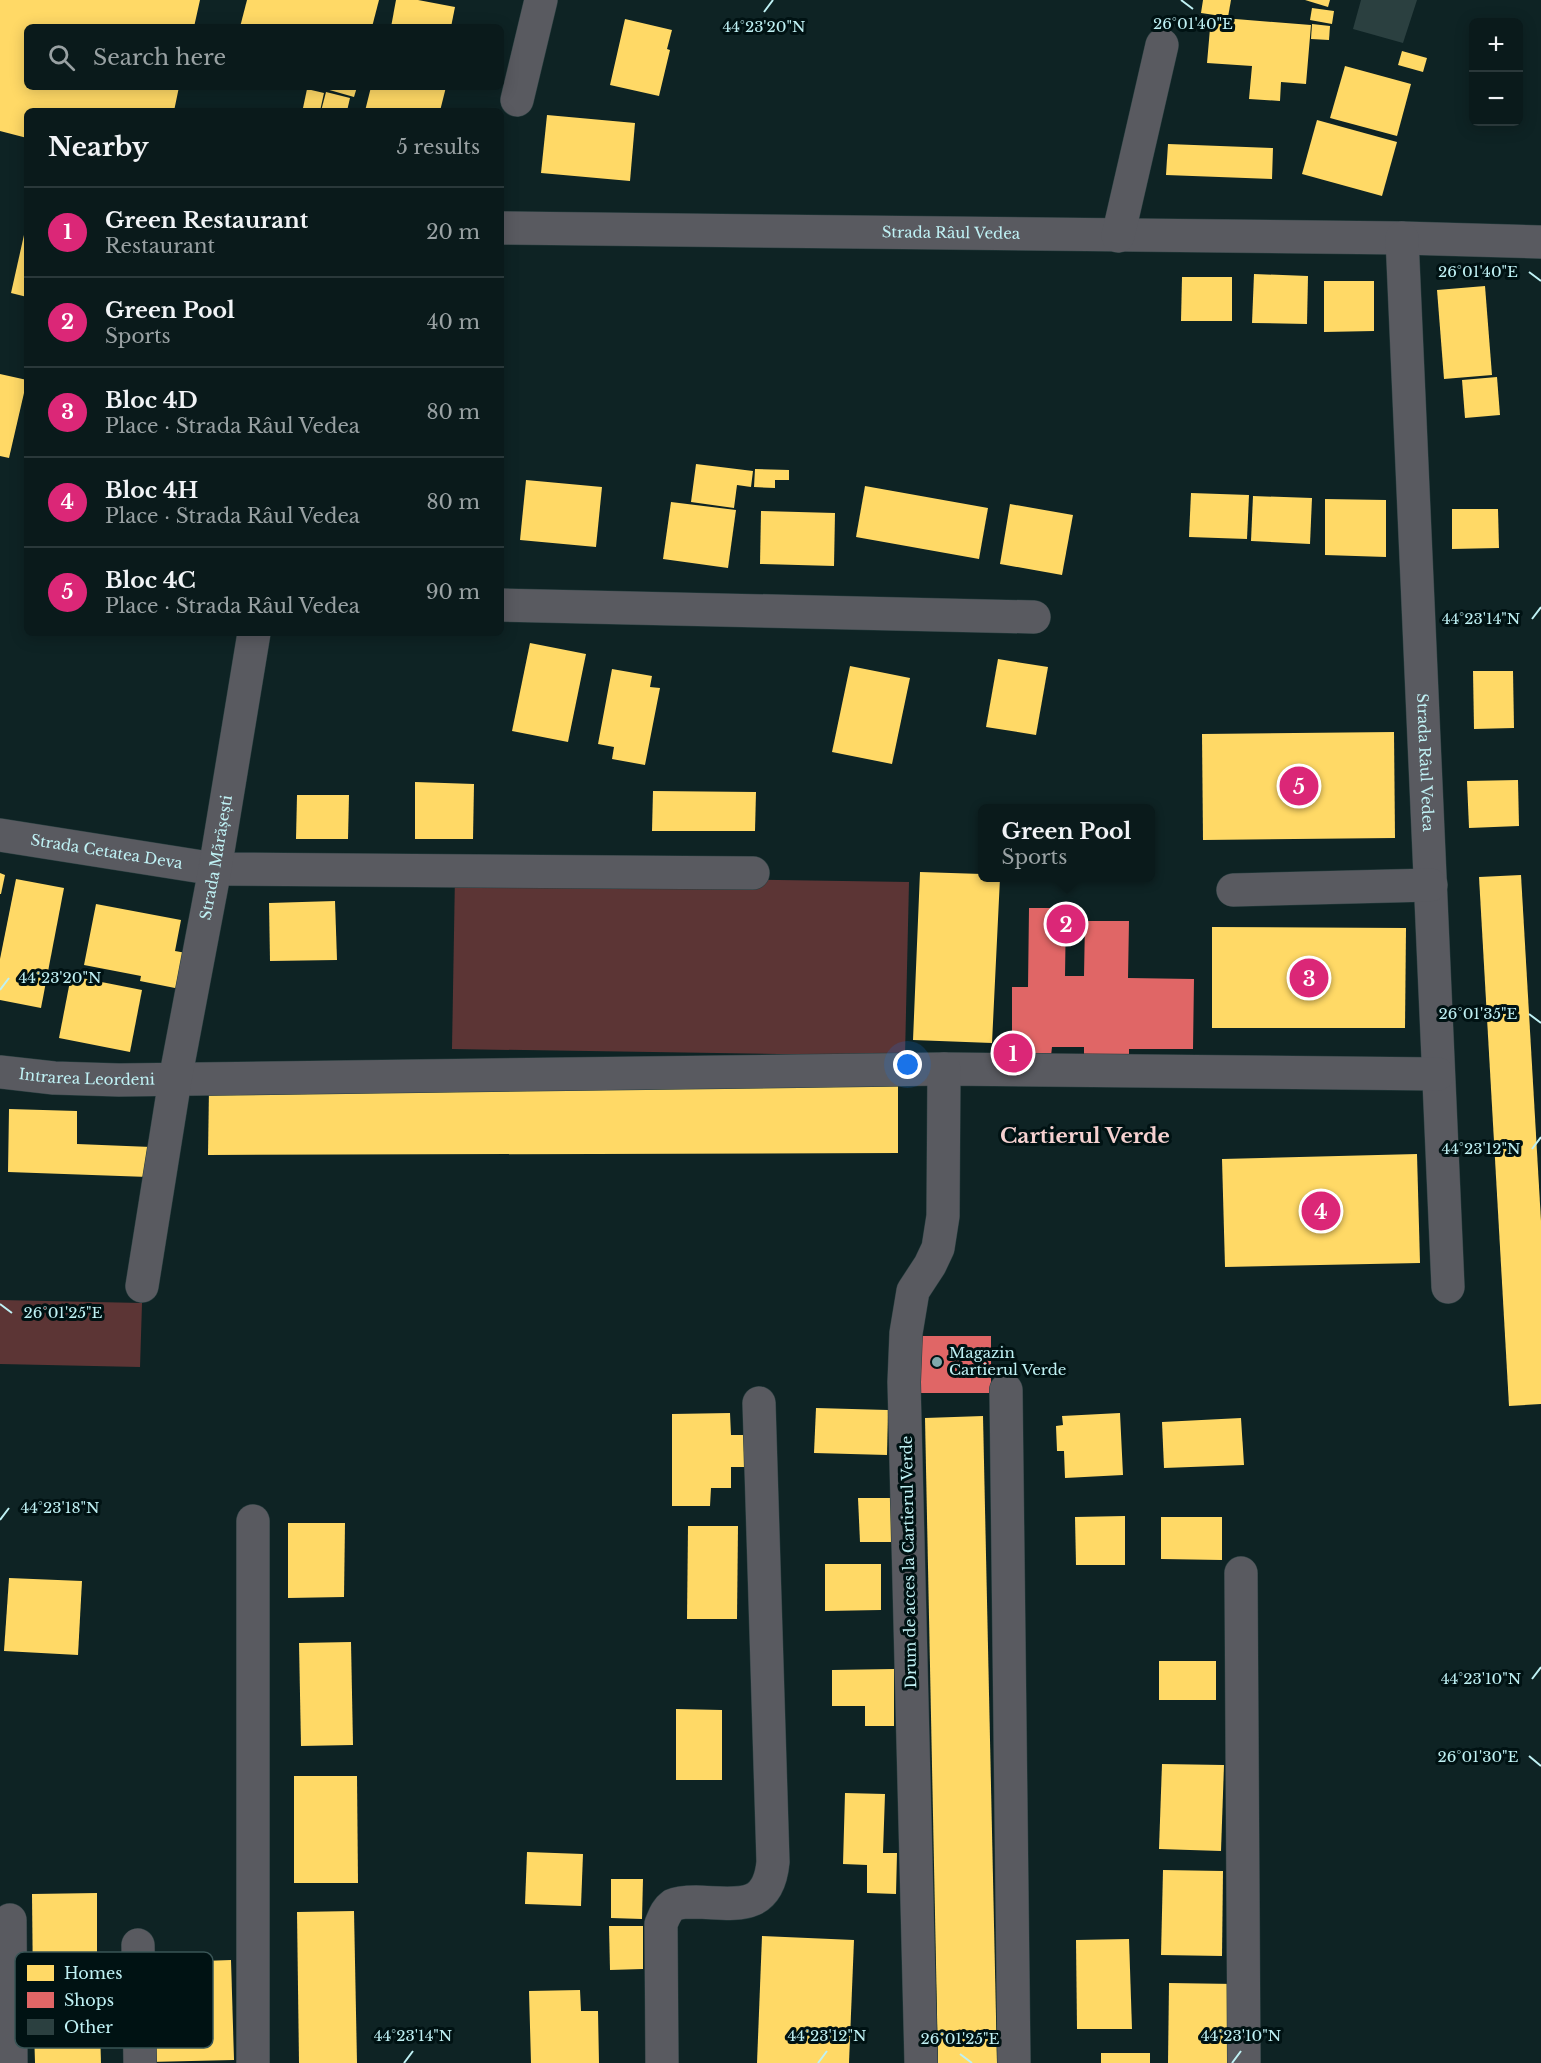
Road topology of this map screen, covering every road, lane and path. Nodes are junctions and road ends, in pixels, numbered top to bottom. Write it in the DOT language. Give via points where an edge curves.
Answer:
graph roads {
  1 [pos="541,0"];
  2 [pos="1162,45"];
  3 [pos="518,100"];
  4 [pos="504,228"];
  5 [pos="1118,236"];
  6 [pos="1402,238"];
  7 [pos="1541,242"];
  8 [pos="504,605"];
  9 [pos="1034,618"];
  10 [pos="254,636"];
  11 [pos="0,835"];
  12 [pos="215,869"];
  13 [pos="753,873"];
  14 [pos="1431,885"];
  15 [pos="1233,890"];
  16 [pos="944,1069"];
  17 [pos="0,1072"];
  18 [pos="1438,1074"];
  19 [pos="175,1080"];
  20 [pos="142,1286"];
  21 [pos="1448,1287"];
  22 [pos="1006,1390"];
  23 [pos="759,1402"];
  24 [pos="253,1521"];
  25 [pos="1240,1573"];
  26 [pos="10,1920"];
  27 [pos="138,1944"];
  28 [pos="138,1952"];
  29 [pos="140,2048"];
  30 [pos="11,2063"];
  31 [pos="140,2063"];
  32 [pos="253,2063"];
  33 [pos="662,2063"];
  34 [pos="921,2063"];
  35 [pos="1014,2063"];
  36 [pos="1244,2063"];
  1 -- 3 [label="street"];
  2 -- 5 [label="street"];
  4 -- 5 [label="street, Strada Râul Vedea"];
  5 -- 6 [label="street, Strada Râul Vedea"];
  6 -- 7 [label="street, Strada Râul Vedea"];
  6 -- 14 [label="street, Strada Râul Vedea"];
  8 -- 9 [label="street"];
  10 -- 12 [label="street, Strada Mărășești"];
  11 -- 12 [label="street, Strada Cetatea Deva"];
  12 -- 13 [label="street, Strada Cetatea Deva"];
  12 -- 19 [label="street, Strada Mărășești"];
  14 -- 15 [label="street"];
  14 -- 18 [label="street, Strada Râul Vedea"];
  16 -- 18 [label="street, Intrarea Leordeni"];
  16 -- 19 [label="street, Intrarea Leordeni"];
  16 -- 34 [label="street, Drum de acces la Cartierul Verde" via="944,1216 938,1248 913,1291 907,1317 904,1372"];
  17 -- 19 [label="street, Intrarea Leordeni" via="54,1078"];
  18 -- 21 [label="street, Strada Râul Vedea"];
  19 -- 20 [label="street, Strada Mărășești"];
  22 -- 35 [label="street"];
  23 -- 33 [label="street" via="771,1880 760,1895 743,1904 688,1902 675,1904 666,1911 661,1924"];
  24 -- 32 [label="street"];
  25 -- 36 [label="street"];
  26 -- 30 [label="street"];
  27 -- 28 [label="street"];
  29 -- 31 [label="street"];
}
